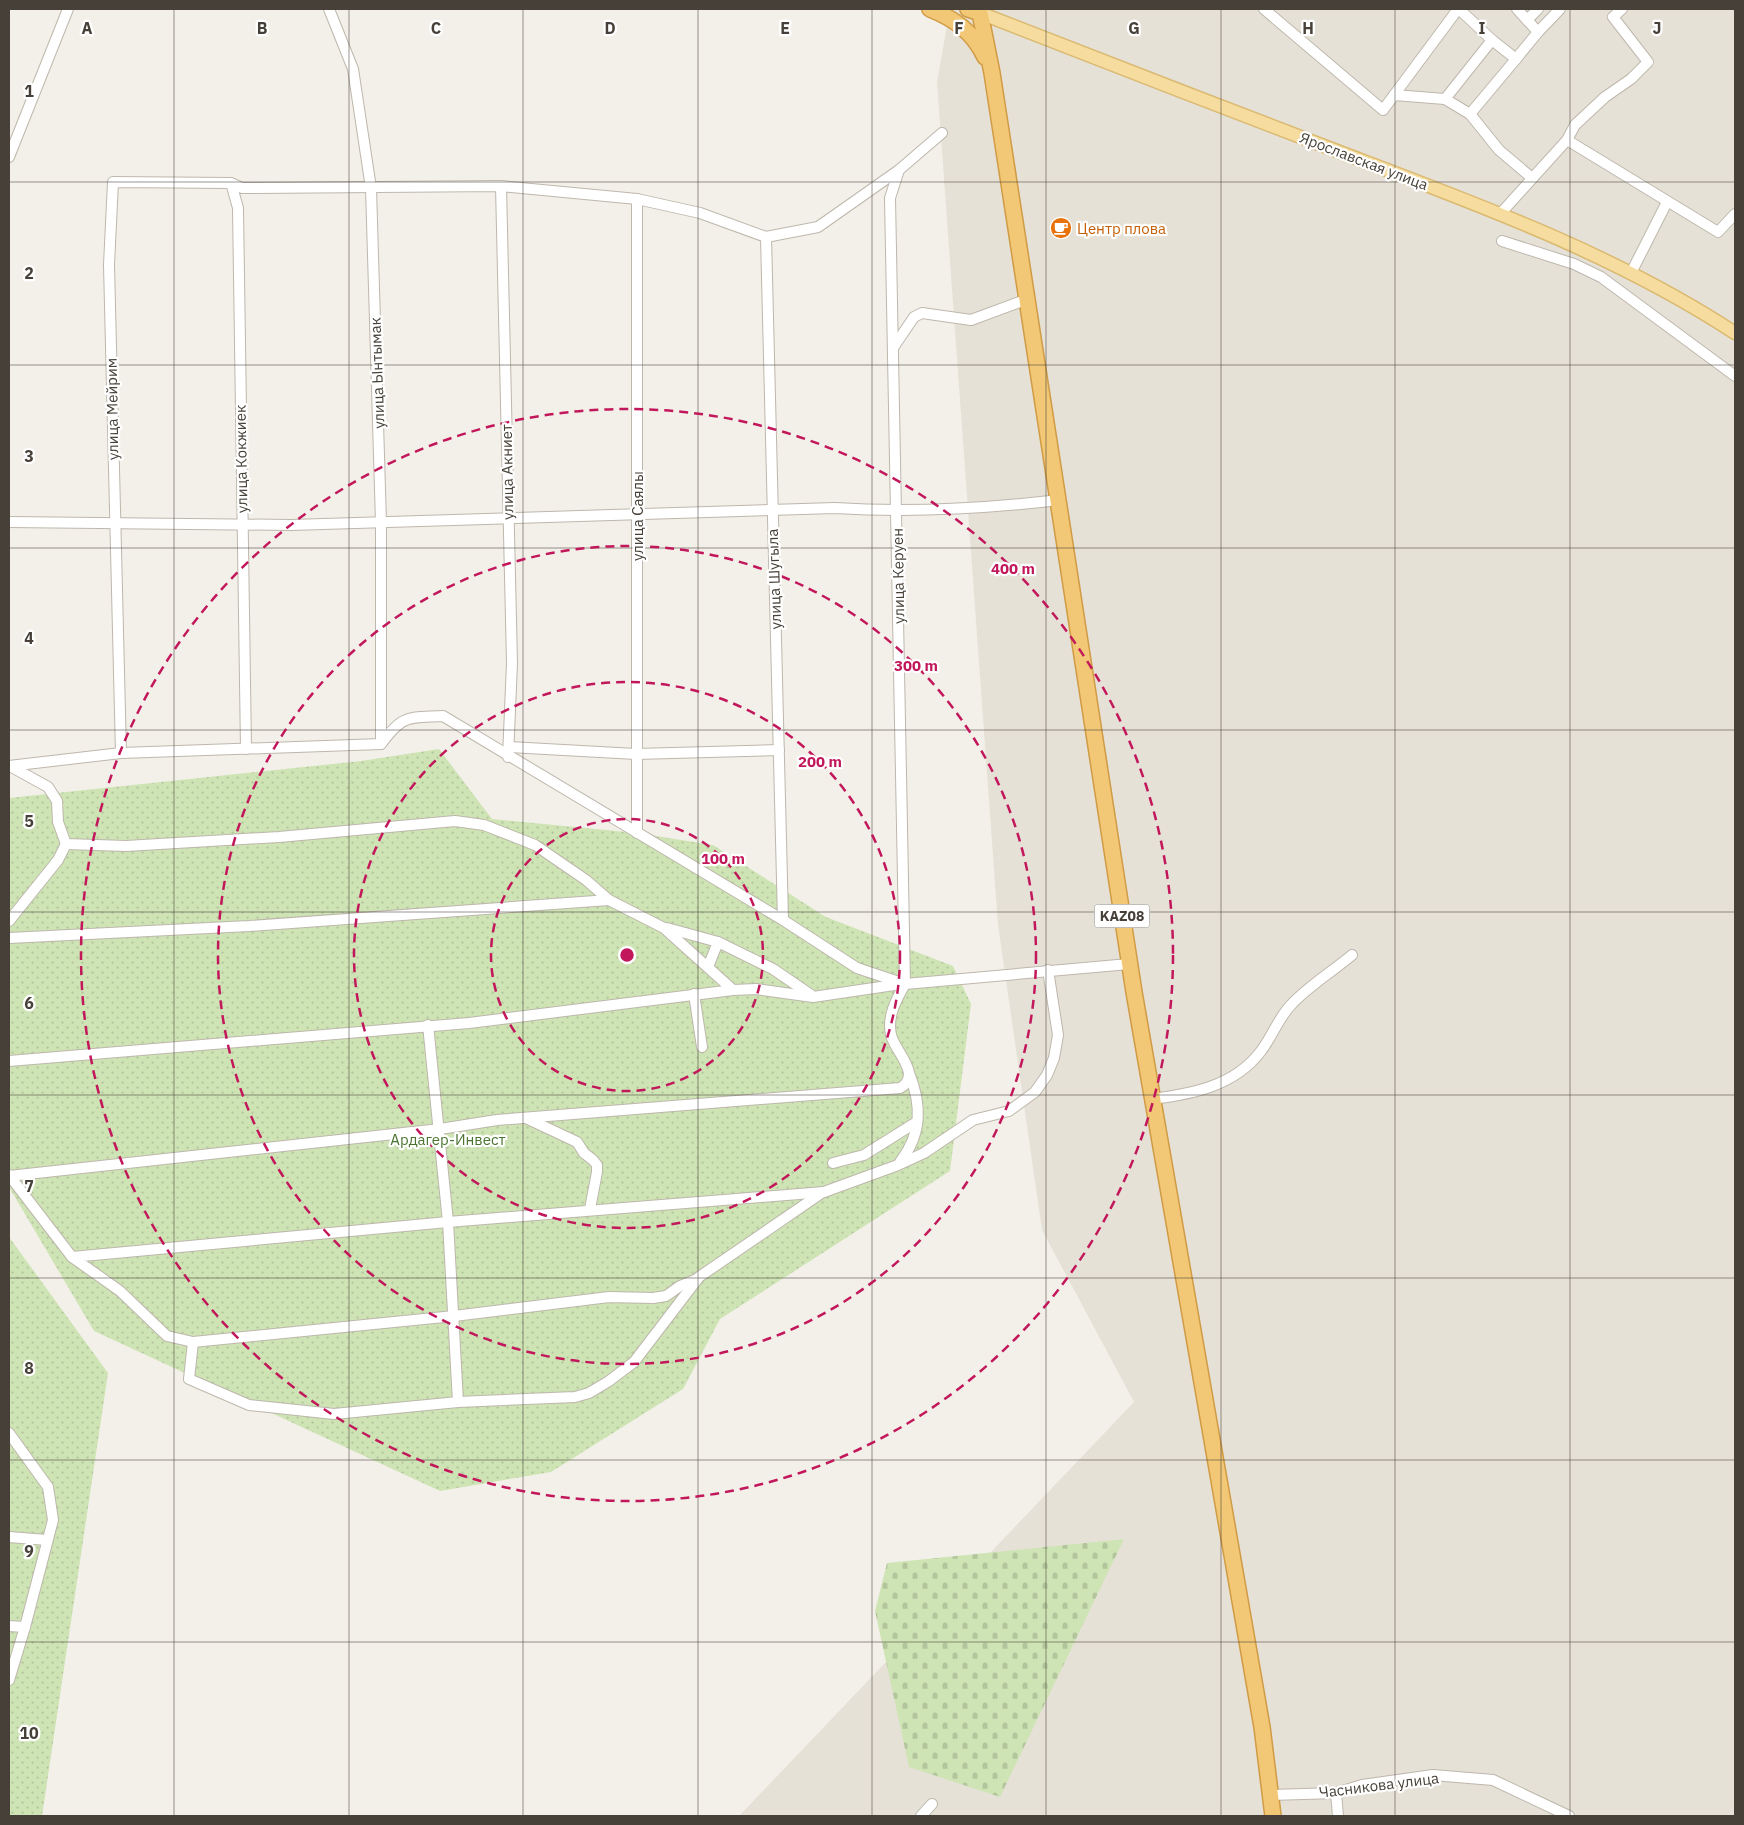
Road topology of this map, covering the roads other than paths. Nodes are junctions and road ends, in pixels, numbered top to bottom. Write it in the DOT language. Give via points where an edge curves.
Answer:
graph roads {
  1 [pos="68,9"];
  2 [pos="329,9"];
  3 [pos="930,9"];
  4 [pos="1264,9"];
  5 [pos="1459,9"];
  6 [pos="1517,9"];
  7 [pos="1538,9"];
  8 [pos="1560,9"];
  9 [pos="1622,9"];
  10 [pos="976,10"];
  11 [pos="1527,20"];
  12 [pos="1538,32"];
  13 [pos="1492,40"];
  14 [pos="1516,59"];
  15 [pos="992,73"];
  16 [pos="1394,95"];
  17 [pos="1445,99"];
  18 [pos="1470,114"];
  19 [pos="942,134"];
  20 [pos="1566,140"];
  21 [pos="9,157"];
  22 [pos="899,170"];
  23 [pos="1532,178"];
  24 [pos="231,183"];
  25 [pos="501,186"];
  26 [pos="371,188"];
  27 [pos="637,200"];
  28 [pos="1667,202"];
  29 [pos="1501,213"];
  30 [pos="1735,214"];
  31 [pos="766,237"];
  32 [pos="1502,241"];
  33 [pos="1631,273"];
  34 [pos="1028,299"];
  35 [pos="1735,333"];
  36 [pos="893,348"];
  37 [pos="1735,376"];
  38 [pos="1059,500"];
  39 [pos="772,510"];
  40 [pos="897,512"];
  41 [pos="637,513"];
  42 [pos="508,517"];
  43 [pos="9,522"];
  44 [pos="114,523"];
  45 [pos="242,523"];
  46 [pos="381,523"];
  47 [pos="381,744"];
  48 [pos="246,749"];
  49 [pos="779,750"];
  50 [pos="508,752"];
  51 [pos="121,753"];
  52 [pos="636,754"];
  53 [pos="9,766"];
  54 [pos="637,833"];
  55 [pos="66,844"];
  56 [pos="609,900"];
  57 [pos="783,920"];
  58 [pos="9,921"];
  59 [pos="664,928"];
  60 [pos="9,938"];
  61 [pos="718,942"];
  62 [pos="1352,955"];
  63 [pos="1129,964"];
  64 [pos="708,967"];
  65 [pos="1048,970"];
  66 [pos="904,984"];
  67 [pos="732,990"];
  68 [pos="694,994"];
  69 [pos="813,997"];
  70 [pos="428,1025"];
  71 [pos="702,1046"];
  72 [pos="9,1061"];
  73 [pos="909,1072"];
  74 [pos="1152,1099"];
  75 [pos="527,1118"];
  76 [pos="915,1123"];
  77 [pos="440,1129"];
  78 [pos="833,1163"];
  79 [pos="898,1165"];
  80 [pos="9,1175"];
  81 [pos="824,1192"];
  82 [pos="590,1209"];
  83 [pos="448,1222"];
  84 [pos="72,1258"];
  85 [pos="697,1279"];
  86 [pos="454,1316"];
  87 [pos="193,1342"];
  88 [pos="458,1402"];
  89 [pos="10,1438"];
  90 [pos="9,1537"];
  91 [pos="47,1540"];
  92 [pos="9,1626"];
  93 [pos="25,1627"];
  94 [pos="9,1680"];
  95 [pos="1336,1793"];
  96 [pos="1271,1795"];
  97 [pos="932,1804"];
  98 [pos="921,1816"];
  99 [pos="1273,1816"];
  100 [pos="1338,1816"];
  101 [pos="1570,1816"];
  1 -- 21 [label="street"];
  2 -- 26 [label="street, улица Ынтымак" via="353,68"];
  3 -- 15 [label="highway" via="965,28 979,45"];
  4 -- 16 [label="street" via="1383,110"];
  5 -- 13 [label="street"];
  5 -- 16 [label="street"];
  6 -- 11 [label="street"];
  7 -- 11 [label="street"];
  8 -- 12 [label="street"];
  9 -- 20 [label="street" via="1613,17 1648,62 1631,80 1605,97 1575,125"];
  10 -- 15 [label="highway, KAZ08"];
  10 -- 29 [label="main road, Ярославская улица"];
  11 -- 12 [label="street"];
  12 -- 14 [label="street"];
  13 -- 14 [label="street"];
  13 -- 17 [label="street"];
  14 -- 18 [label="street"];
  15 -- 34 [label="highway, KAZ08"];
  16 -- 17 [label="street"];
  17 -- 18 [label="street"];
  18 -- 23 [label="street" via="1499,150"];
  19 -- 22 [label="street"];
  20 -- 23 [label="street"];
  20 -- 28 [label="street"];
  22 -- 31 [label="street" via="818,227"];
  22 -- 36 [label="street, улица Керуен" via="890,198"];
  23 -- 29 [label="street"];
  24 -- 26 [label="street" via="242,188"];
  24 -- 44 [label="street, улица Мейрим" via="113,182 109,265"];
  24 -- 45 [label="street, улица Кокжиек" via="238,208"];
  25 -- 26 [label="street"];
  25 -- 27 [label="street"];
  25 -- 42 [label="street, улица Акниет"];
  26 -- 46 [label="street, улица Ынтымак"];
  27 -- 31 [label="street" via="700,213"];
  27 -- 41 [label="street, улица Саялы"];
  28 -- 30 [label="street" via="1718,232"];
  28 -- 33 [label="street"];
  29 -- 33 [label="main road, Ярославская улица"];
  31 -- 39 [label="street, улица Шугыла"];
  32 -- 37 [label="street" via="1574,264 1600,277"];
  33 -- 35 [label="main road, Ярославская улица" via="1694,306"];
  34 -- 36 [label="street" via="971,320 922,313 914,317"];
  34 -- 38 [label="highway, KAZ08"];
  36 -- 40 [label="street, улица Керуен"];
  38 -- 40 [label="street" via="982,509"];
  38 -- 63 [label="highway, KAZ08"];
  39 -- 40 [label="street" via="835,508"];
  39 -- 41 [label="street"];
  39 -- 49 [label="street, улица Шугыла"];
  40 -- 66 [label="street, улица Керуен"];
  41 -- 42 [label="street"];
  41 -- 52 [label="street, улица Саялы"];
  42 -- 46 [label="street"];
  42 -- 50 [label="street, улица Акниет" via="512,663"];
  43 -- 44 [label="street"];
  44 -- 45 [label="street"];
  44 -- 51 [label="street, улица Мейрим"];
  45 -- 46 [label="street"];
  45 -- 48 [label="street, улица Кокжиек"];
  46 -- 47 [label="street, улица Ынтымак"];
  47 -- 48 [label="street"];
  47 -- 50 [label="street" via="393,727 407,718 443,716"];
  48 -- 51 [label="street"];
  49 -- 52 [label="street"];
  49 -- 57 [label="street, улица Шугыла"];
  50 -- 52 [label="street"];
  50 -- 54 [label="street"];
  51 -- 53 [label="street"];
  52 -- 54 [label="street, улица Саялы"];
  53 -- 55 [label="street" via="48,787 57,801 58,822"];
  54 -- 57 [label="street"];
  55 -- 56 [label="street" via="126,846 270,838 455,821 484,825 535,845"];
  55 -- 58 [label="street" via="58,860"];
  56 -- 59 [label="street"];
  56 -- 60 [label="street" via="249,926"];
  57 -- 66 [label="street" via="857,968"];
  59 -- 61 [label="street"];
  59 -- 64 [label="street"];
  61 -- 64 [label="street"];
  61 -- 69 [label="street" via="773,968"];
  62 -- 74 [label="street" via="1306,990 1288,1008 1260,1051 1225,1081 1195,1093"];
  63 -- 65 [label="street"];
  63 -- 74 [label="highway, KAZ08"];
  64 -- 67 [label="street"];
  65 -- 66 [label="street"];
  65 -- 79 [label="street" via="1058,1035 1054,1058 1035,1092 1009,1111 972,1120 924,1153"];
  66 -- 69 [label="street"];
  66 -- 73 [label="street" via="892,1008 891,1034"];
  67 -- 68 [label="street"];
  67 -- 69 [label="street" via="756,989"];
  68 -- 70 [label="street" via="479,1022"];
  68 -- 71 [label="street"];
  70 -- 72 [label="street"];
  70 -- 77 [label="street"];
  73 -- 75 [label="street" via="906,1085 900,1088"];
  73 -- 76 [label="street" via="918,1094"];
  74 -- 96 [label="highway, KAZ08" via="1262,1727"];
  75 -- 77 [label="street"];
  75 -- 82 [label="street" via="577,1142 597,1165"];
  76 -- 78 [label="street" via="864,1155"];
  76 -- 79 [label="street" via="912,1142"];
  77 -- 80 [label="street"];
  77 -- 83 [label="street"];
  79 -- 81 [label="street"];
  80 -- 84 [label="street"];
  81 -- 82 [label="street"];
  81 -- 85 [label="street"];
  82 -- 83 [label="street"];
  83 -- 84 [label="street"];
  83 -- 86 [label="street"];
  84 -- 87 [label="street" via="120,1292 167,1336"];
  85 -- 86 [label="street" via="666,1296 653,1298 608,1297"];
  85 -- 88 [label="street" via="634,1362 589,1393 575,1397"];
  86 -- 87 [label="street"];
  86 -- 88 [label="street"];
  87 -- 88 [label="street" via="190,1379 249,1405 334,1414"];
  89 -- 91 [label="street" via="48,1487 53,1520"];
  90 -- 91 [label="street"];
  91 -- 93 [label="street"];
  92 -- 93 [label="street"];
  93 -- 94 [label="street"];
  95 -- 96 [label="street, Часникова улица"];
  95 -- 100 [label="street"];
  95 -- 101 [label="street, Часникова улица" via="1362,1785 1433,1775 1483,1779 1493,1780"];
  96 -- 99 [label="highway, KAZ08"];
  97 -- 98 [label="street"];
}
